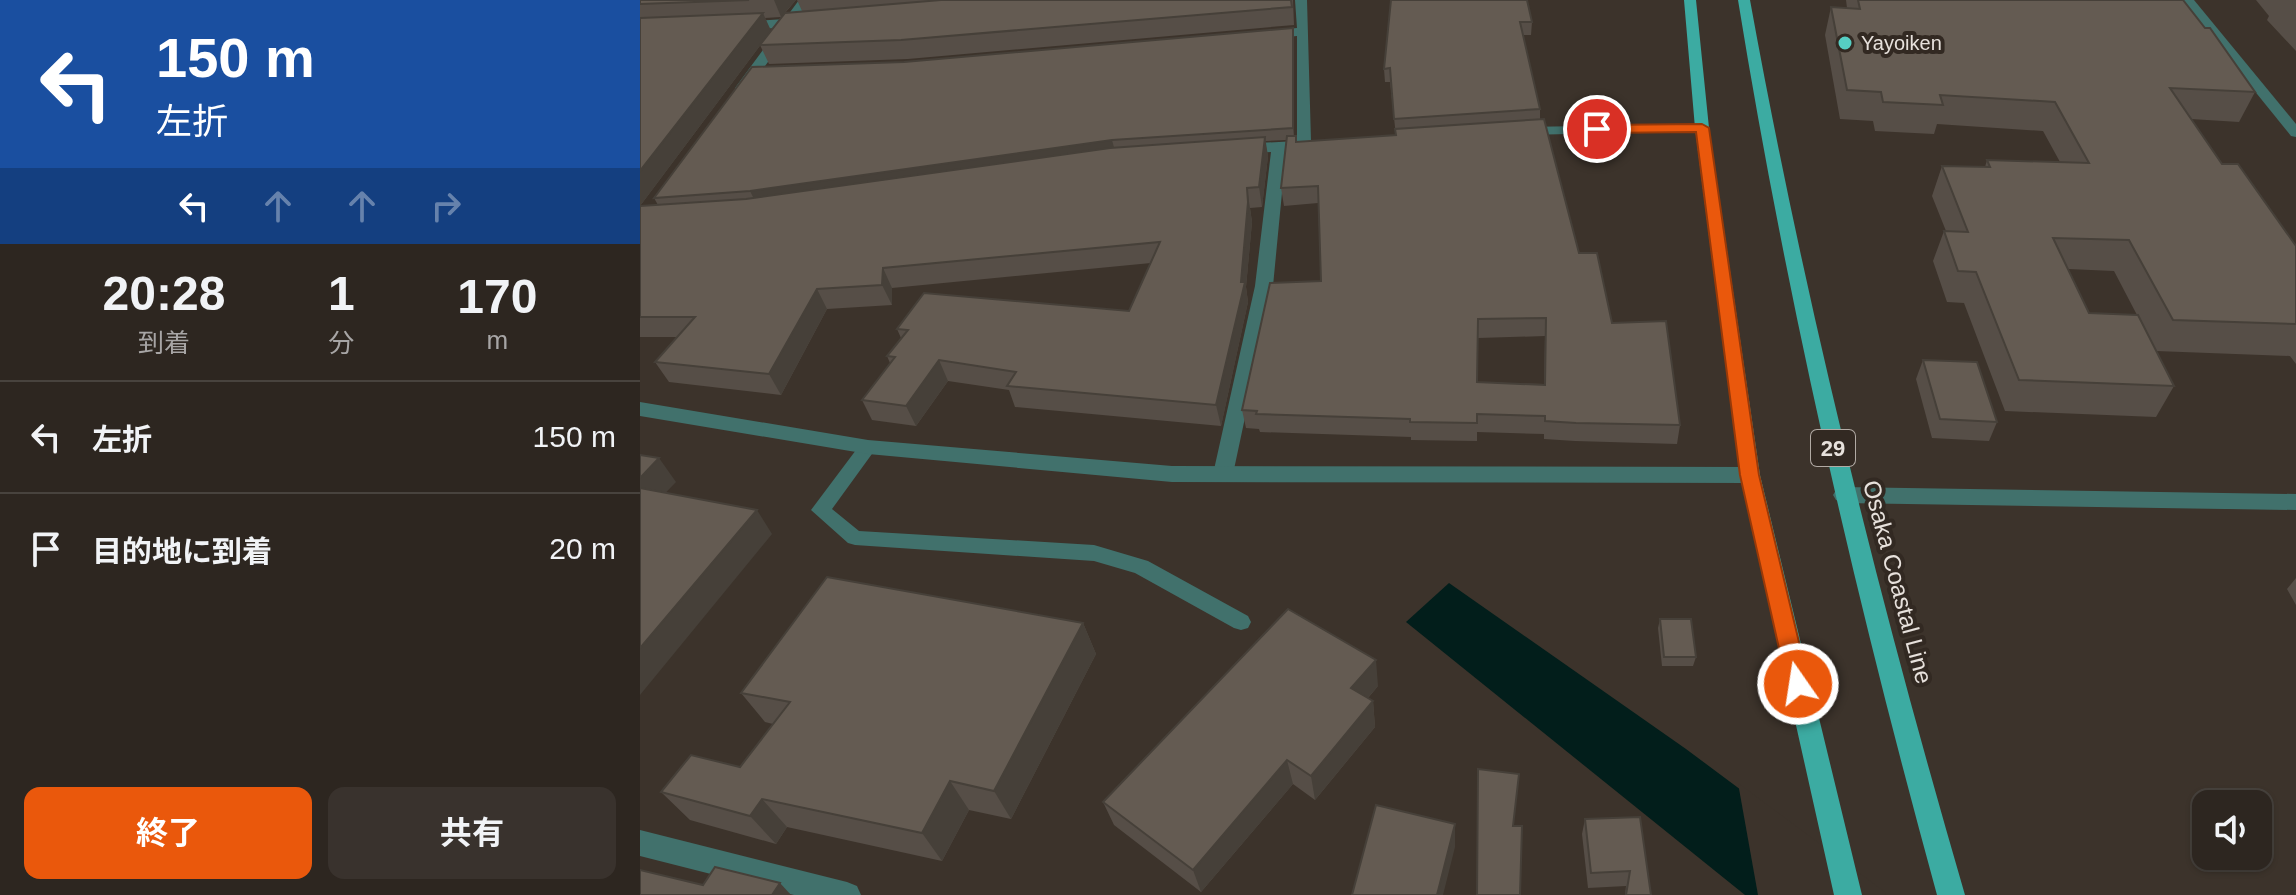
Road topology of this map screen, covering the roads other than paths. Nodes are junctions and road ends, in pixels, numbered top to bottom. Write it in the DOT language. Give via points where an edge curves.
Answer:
graph roads {
  1 [pos="805,0"];
  2 [pos="1301,0"];
  3 [pos="1690,0"];
  4 [pos="1744,0"];
  5 [pos="2187,0"];
  6 [pos="820,21"];
  7 [pos="789,24"];
  8 [pos="729,26"];
  9 [pos="1304,31"];
  10 [pos="1257,35"];
  11 [pos="737,95"];
  12 [pos="1702,128"];
  13 [pos="1510,132"];
  14 [pos="2296,133"];
  15 [pos="1279,146"];
  16 [pos="1219,151"];
  17 [pos="640,409"];
  18 [pos="868,447"];
  19 [pos="1223,474"];
  20 [pos="1750,475"];
  21 [pos="1843,495"];
  22 [pos="2296,502"];
  23 [pos="1241,622"];
  24 [pos="640,843"];
  25 [pos="1950,892"];
  26 [pos="847,895"];
  27 [pos="1848,895"];
  1 -- 7 [label="street"];
  2 -- 9 [label="street"];
  3 -- 12 [label="main road"];
  4 -- 21 [label="main road, Osaka Coastal Line / 29" via="1767,143"];
  5 -- 14 [label="street"];
  6 -- 7 [label="street"];
  7 -- 8 [label="street"];
  7 -- 11 [label="street" via="763,70"];
  9 -- 10 [label="street"];
  9 -- 15 [label="street" via="1312,145"];
  12 -- 13 [label="street"];
  12 -- 20 [label="main road"];
  15 -- 16 [label="street"];
  15 -- 19 [label="street" via="1264,286"];
  17 -- 18 [label="street"];
  18 -- 19 [label="street"];
  18 -- 23 [label="lane" via="820,510 855,538 1094,553 1141,567"];
  19 -- 20 [label="street"];
  20 -- 27 [label="main road"];
  21 -- 22 [label="street"];
  21 -- 25 [label="main road, Osaka Coastal Line / 29"];
  24 -- 26 [label="street"];
}
